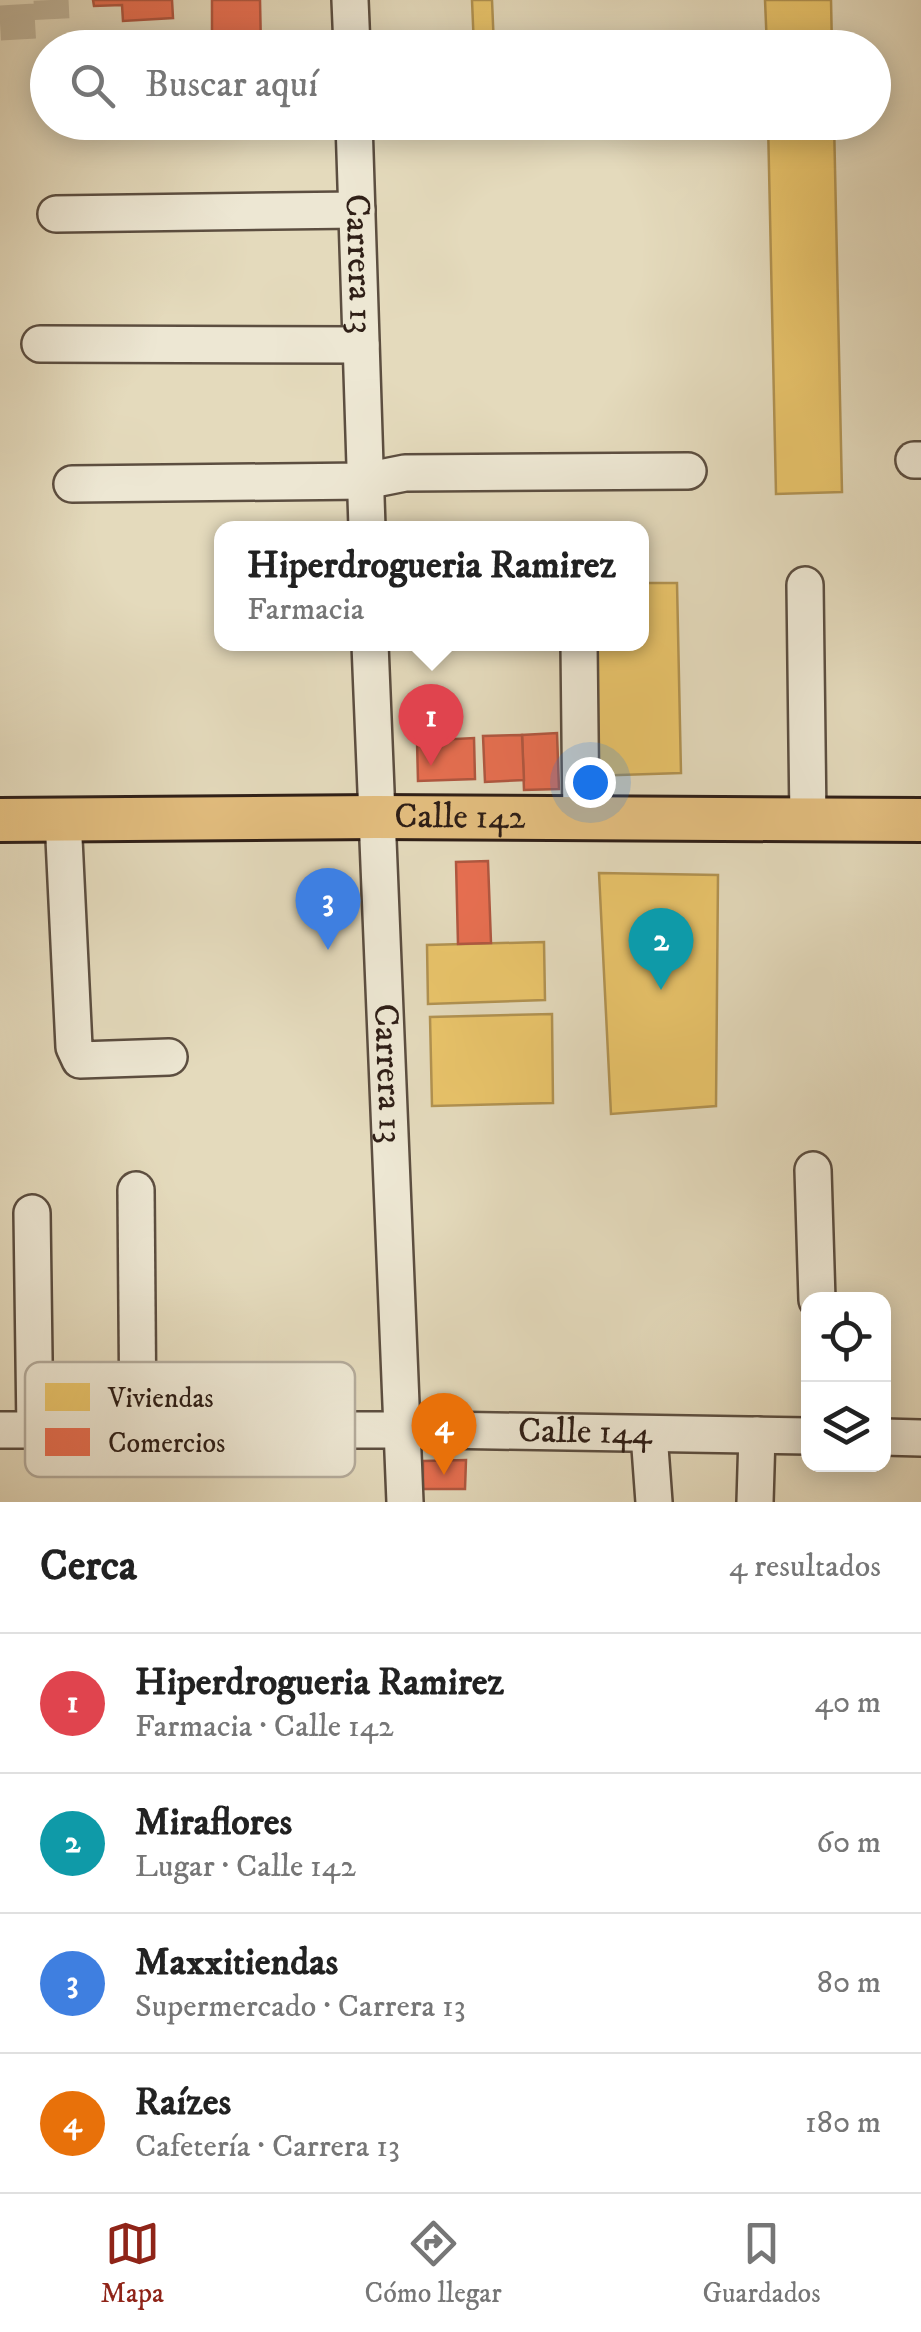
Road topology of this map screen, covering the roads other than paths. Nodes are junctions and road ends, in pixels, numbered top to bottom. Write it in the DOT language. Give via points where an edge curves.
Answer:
graph roads {
  1 [pos="350,0"];
  2 [pos="351,30"];
  3 [pos="355,140"];
  4 [pos="357,210"];
  5 [pos="56,214"];
  6 [pos="40,344"];
  7 [pos="361,345"];
  8 [pos="688,472"];
  9 [pos="365,481"];
  10 [pos="72,484"];
  11 [pos="367,521"];
  12 [pos="805,586"];
  13 [pos="370,651"];
  14 [pos="579,651"];
  15 [pos="376,817"];
  16 [pos="63,818"];
  17 [pos="0,820"];
  18 [pos="581,820"];
  19 [pos="808,820"];
  20 [pos="921,820"];
  21 [pos="169,1056"];
  22 [pos="813,1170"];
  23 [pos="136,1190"];
  24 [pos="32,1213"];
  25 [pos="817,1292"];
  26 [pos="137,1362"];
  27 [pos="18,1430"];
  28 [pos="355,1430"];
  29 [pos="403,1430"];
  30 [pos="650,1434"];
  31 [pos="757,1436"];
  32 [pos="801,1436"];
  33 [pos="891,1437"];
  34 [pos="921,1438"];
  35 [pos="405,1502"];
  36 [pos="654,1502"];
  37 [pos="755,1502"];
  1 -- 2 [label="street"];
  3 -- 4 [label="street, Carrera 13"];
  4 -- 5 [label="street"];
  4 -- 7 [label="street, Carrera 13"];
  6 -- 7 [label="street"];
  7 -- 9 [label="street, Carrera 13"];
  8 -- 9 [label="street" via="404,473"];
  9 -- 10 [label="street"];
  9 -- 11 [label="street, Carrera 13"];
  12 -- 19 [label="street"];
  13 -- 15 [label="street, Carrera 13"];
  14 -- 18 [label="street"];
  15 -- 16 [label="main road, Calle 142"];
  15 -- 18 [label="main road, Calle 142"];
  15 -- 29 [label="street, Carrera 13"];
  16 -- 17 [label="main road, Calle 142"];
  16 -- 21 [label="street" via="77,1057"];
  18 -- 19 [label="main road, Calle 142"];
  19 -- 20 [label="main road, Calle 142"];
  22 -- 25 [label="street"];
  23 -- 26 [label="street"];
  24 -- 27 [label="street"];
  28 -- 29 [label="street, Calle 144"];
  29 -- 30 [label="street, Calle 144"];
  29 -- 35 [label="street, Carrera 13"];
  30 -- 31 [label="street, Calle 144"];
  30 -- 36 [label="street"];
  31 -- 32 [label="street, Calle 144"];
  31 -- 37 [label="street"];
  33 -- 34 [label="street"];
}
